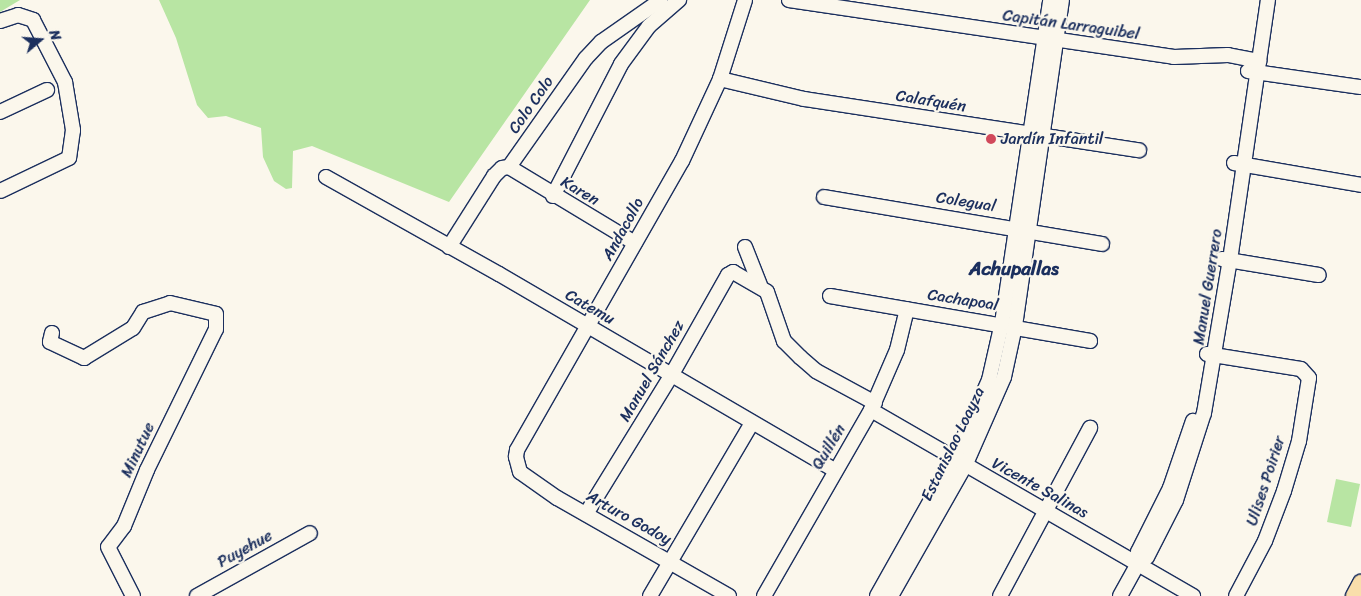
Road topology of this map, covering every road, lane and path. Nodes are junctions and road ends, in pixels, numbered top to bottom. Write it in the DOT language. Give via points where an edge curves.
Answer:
graph roads {
  1 [pos="661,0"];
  2 [pos="679,0"];
  3 [pos="745,0"];
  4 [pos="789,0"];
  5 [pos="1050,0"];
  6 [pos="1062,0"];
  7 [pos="1259,0"];
  8 [pos="1268,0"];
  9 [pos="0,21"];
  10 [pos="1050,40"];
  11 [pos="1253,66"];
  12 [pos="720,79"];
  13 [pos="1361,87"];
  14 [pos="46,90"];
  15 [pos="0,112"];
  16 [pos="1036,135"];
  17 [pos="1139,150"];
  18 [pos="1238,164"];
  19 [pos="509,167"];
  20 [pos="326,177"];
  21 [pos="1361,185"];
  22 [pos="0,190"];
  23 [pos="553,196"];
  24 [pos="824,197"];
  25 [pos="1022,229"];
  26 [pos="635,243"];
  27 [pos="1102,244"];
  28 [pos="449,247"];
  29 [pos="745,247"];
  30 [pos="1226,260"];
  31 [pos="1319,275"];
  32 [pos="762,287"];
  33 [pos="830,296"];
  34 [pos="907,309"];
  35 [pos="1008,325"];
  36 [pos="590,327"];
  37 [pos="52,333"];
  38 [pos="1090,340"];
  39 [pos="1211,355"];
  40 [pos="672,374"];
  41 [pos="873,407"];
  42 [pos="752,423"];
  43 [pos="1090,428"];
  44 [pos="960,462"];
  45 [pos="517,466"];
  46 [pos="835,470"];
  47 [pos="1048,512"];
  48 [pos="586,514"];
  49 [pos="310,533"];
  50 [pos="671,561"];
  51 [pos="1138,564"];
  52 [pos="1361,583"];
  53 [pos="133,596"];
  54 [pos="197,596"];
  55 [pos="650,596"];
  56 [pos="730,596"];
  57 [pos="764,596"];
  58 [pos="878,596"];
  59 [pos="891,596"];
  60 [pos="1000,596"];
  61 [pos="1120,596"];
  62 [pos="1193,596"];
  63 [pos="1236,596"];
  64 [pos="1354,596"];
  1 -- 19 [label="street, Colo Colo" via="601,42 586,58"];
  2 -- 23 [label="street" via="649,26 621,64"];
  3 -- 12 [label="street, Andacollo"];
  4 -- 10 [label="street, Capitán Larraguibel"];
  5 -- 10 [label="street, Estanislao Loayza"];
  6 -- 10 [label="street, Estanislao Loayza"];
  7 -- 11 [label="street, Manuel Guerrero"];
  8 -- 11 [label="street, Manuel Guerrero"];
  9 -- 22 [label="street" via="18,15 33,20 65,82 73,130 69,158"];
  10 -- 11 [label="street, Capitán Larraguibel" via="1174,57 1222,55"];
  10 -- 16 [label="street, Estanislao Loayza"];
  11 -- 13 [label="street, Capitán Larraguibel"];
  11 -- 18 [label="street, Manuel Guerrero"];
  12 -- 16 [label="street, Calafquén" via="804,99"];
  12 -- 26 [label="street, Andacollo" via="682,161"];
  14 -- 15 [label="street"];
  16 -- 17 [label="street, Calafquén"];
  16 -- 25 [label="street, Estanislao Loayza"];
  18 -- 21 [label="street"];
  18 -- 30 [label="street, Manuel Guerrero"];
  19 -- 23 [label="street, Karen"];
  19 -- 28 [label="street, Colo Colo" via="502,168 494,176"];
  20 -- 28 [label="street, Catemu"];
  23 -- 26 [label="street, Karen"];
  24 -- 25 [label="street, Colegual"];
  25 -- 27 [label="street, Colegual"];
  25 -- 35 [label="street, Estanislao Loayza"];
  26 -- 36 [label="street, Andacollo"];
  28 -- 36 [label="street, Catemu"];
  29 -- 32 [label="street"];
  30 -- 31 [label="street"];
  30 -- 39 [label="street, Manuel Guerrero"];
  32 -- 40 [label="street, Manuel Sánchez" via="737,274 728,275"];
  32 -- 41 [label="street, Vicente Salinas" via="784,340 800,358"];
  33 -- 34 [label="street, Cachapoal"];
  34 -- 35 [label="street, Cachapoal"];
  34 -- 41 [label="street, Quillén" via="897,350"];
  35 -- 38 [label="street, Cachapoal"];
  35 -- 44 [label="street, Estanislao Loayza"];
  36 -- 40 [label="street, Catemu"];
  36 -- 45 [label="street, Andacollo" via="517,450"];
  37 -- 53 [label="street, Minutue" via="50,342 84,358 133,328 143,312 170,303 216,314 216,329 147,470 124,526 108,547"];
  39 -- 51 [label="street, Manuel Guerrero" via="1170,488 1138,552"];
  39 -- 63 [label="street, Ulises Poirier" via="1306,372 1308,378 1299,441 1284,491 1265,541"];
  40 -- 42 [label="street, Catemu"];
  40 -- 48 [label="street, Manuel Sánchez"];
  41 -- 44 [label="street, Vicente Salinas"];
  41 -- 46 [label="street, Quillén"];
  42 -- 46 [label="street, Catemu"];
  42 -- 50 [label="street"];
  43 -- 47 [label="street"];
  44 -- 47 [label="street, Vicente Salinas"];
  44 -- 58 [label="street, Estanislao Loayza"];
  44 -- 59 [label="street, Estanislao Loayza"];
  45 -- 48 [label="street, Arturo Godoy" via="520,472"];
  46 -- 57 [label="street, Quillén"];
  47 -- 51 [label="street, Vicente Salinas"];
  47 -- 60 [label="street"];
  48 -- 50 [label="street, Arturo Godoy"];
  49 -- 54 [label="street, Puyehue"];
  50 -- 55 [label="street"];
  50 -- 56 [label="street, Arturo Godoy"];
  51 -- 61 [label="street, Manuel Guerrero"];
  51 -- 62 [label="street, Vicente Salinas"];
  52 -- 64 [label="main road"];
}
